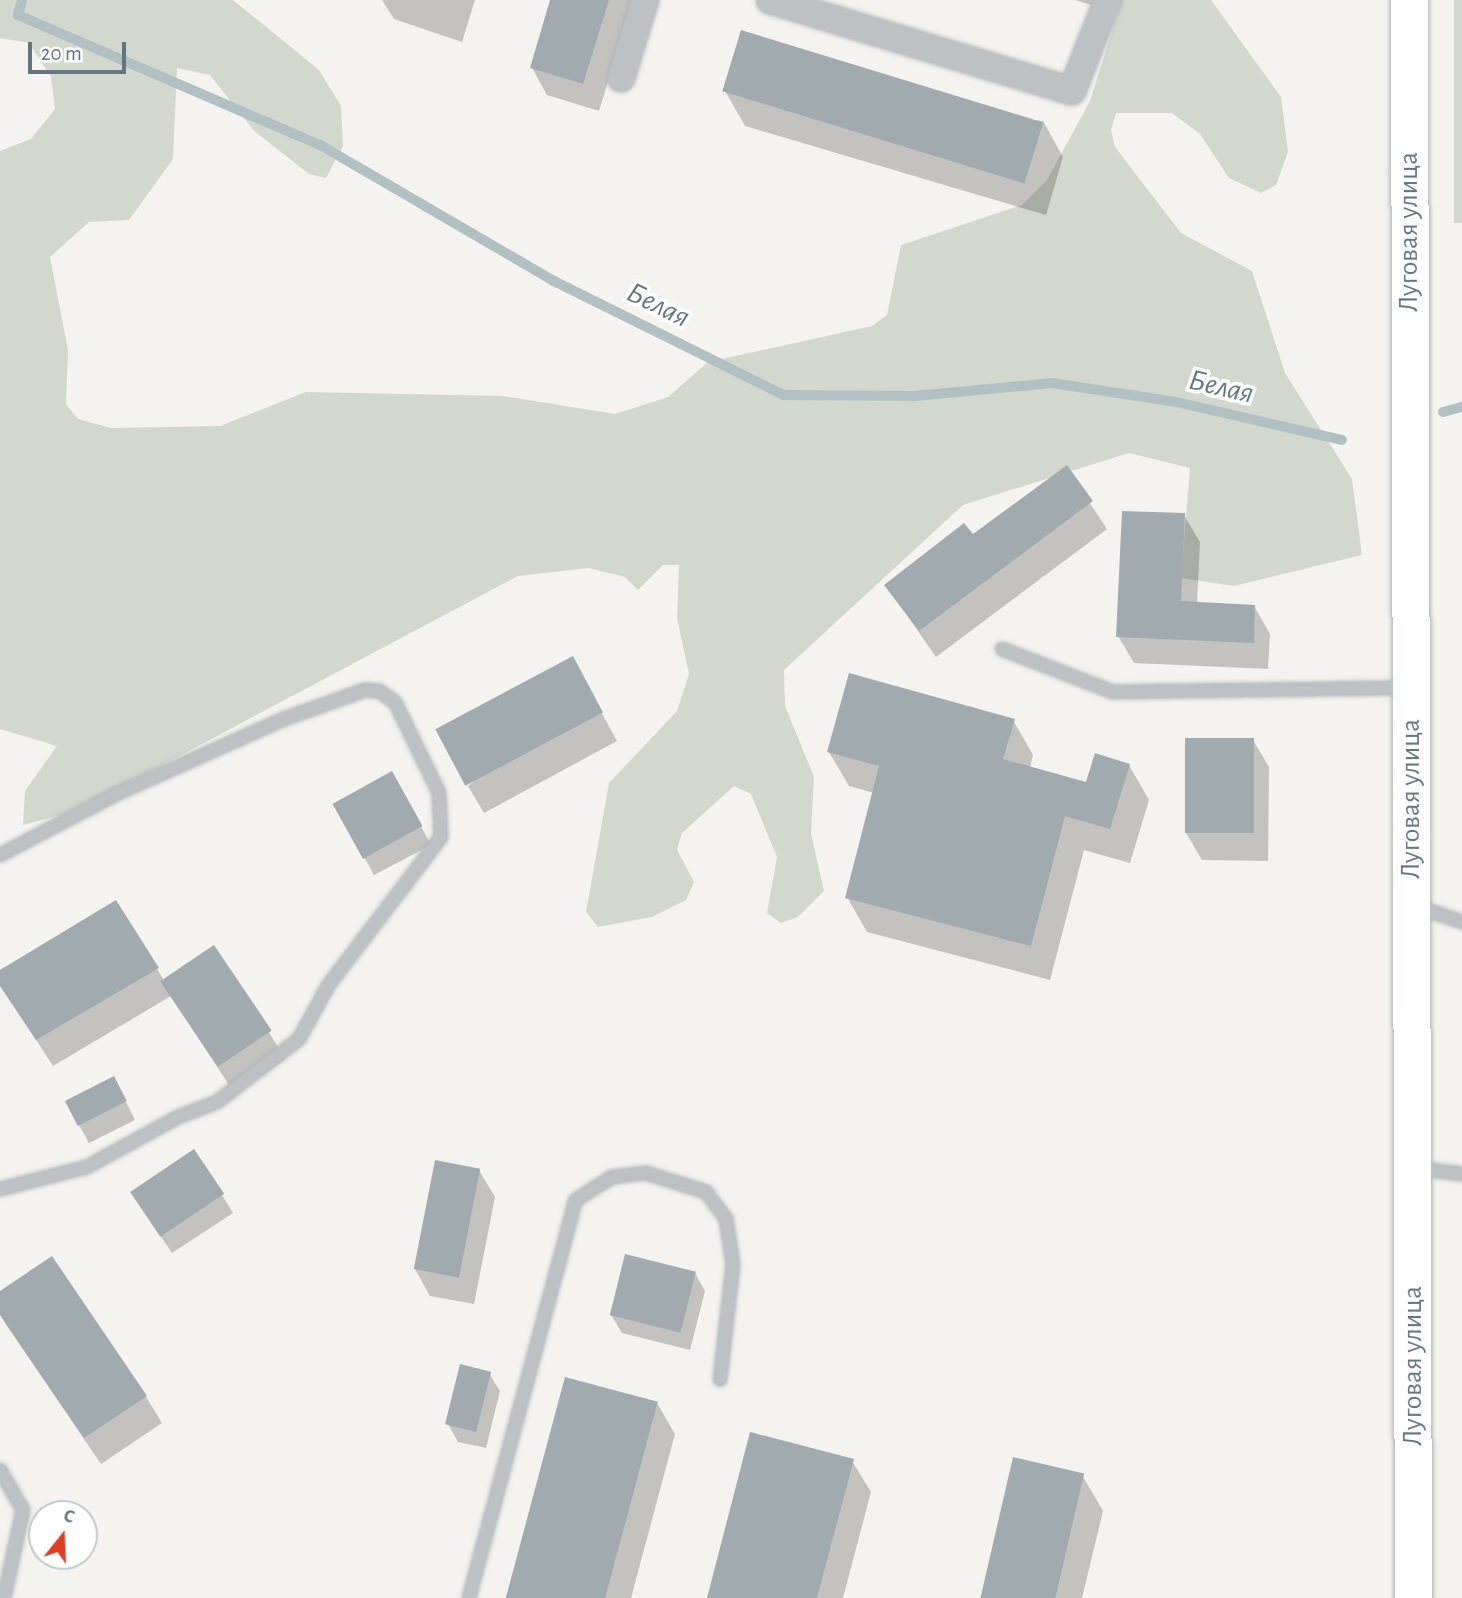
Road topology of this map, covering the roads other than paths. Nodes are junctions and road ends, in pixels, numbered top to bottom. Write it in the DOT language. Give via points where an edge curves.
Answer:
graph roads {
  1 [pos="645,0"];
  2 [pos="770,0"];
  3 [pos="1108,0"];
  4 [pos="1409,0"];
  5 [pos="621,78"];
  6 [pos="1002,649"];
  7 [pos="1411,688"];
  8 [pos="0,855"];
  9 [pos="1411,904"];
  10 [pos="1462,922"];
  11 [pos="1412,1168"];
  12 [pos="1462,1174"];
  13 [pos="0,1189"];
  14 [pos="720,1379"];
  15 [pos="0,1469"];
  16 [pos="4,1598"];
  17 [pos="469,1598"];
  18 [pos="1413,1598"];
  1 -- 5 [label="street"];
  2 -- 3 [label="street" via="1072,91"];
  4 -- 7 [label="street, Луговая улица"];
  6 -- 7 [label="lane" via="1113,692"];
  7 -- 9 [label="street, Луговая улица"];
  8 -- 13 [label="lane" via="128,788 284,719 365,690 379,691 395,702 439,793 441,837 328,986 299,1039 217,1102 178,1117 87,1167"];
  9 -- 10 [label="lane"];
  9 -- 11 [label="street, Луговая улица"];
  11 -- 12 [label="lane"];
  11 -- 18 [label="street, Луговая улица"];
  14 -- 17 [label="lane" via="733,1264 726,1219 706,1192 646,1174 612,1177 576,1200"];
  15 -- 16 [label="lane" via="23,1510"];
}
